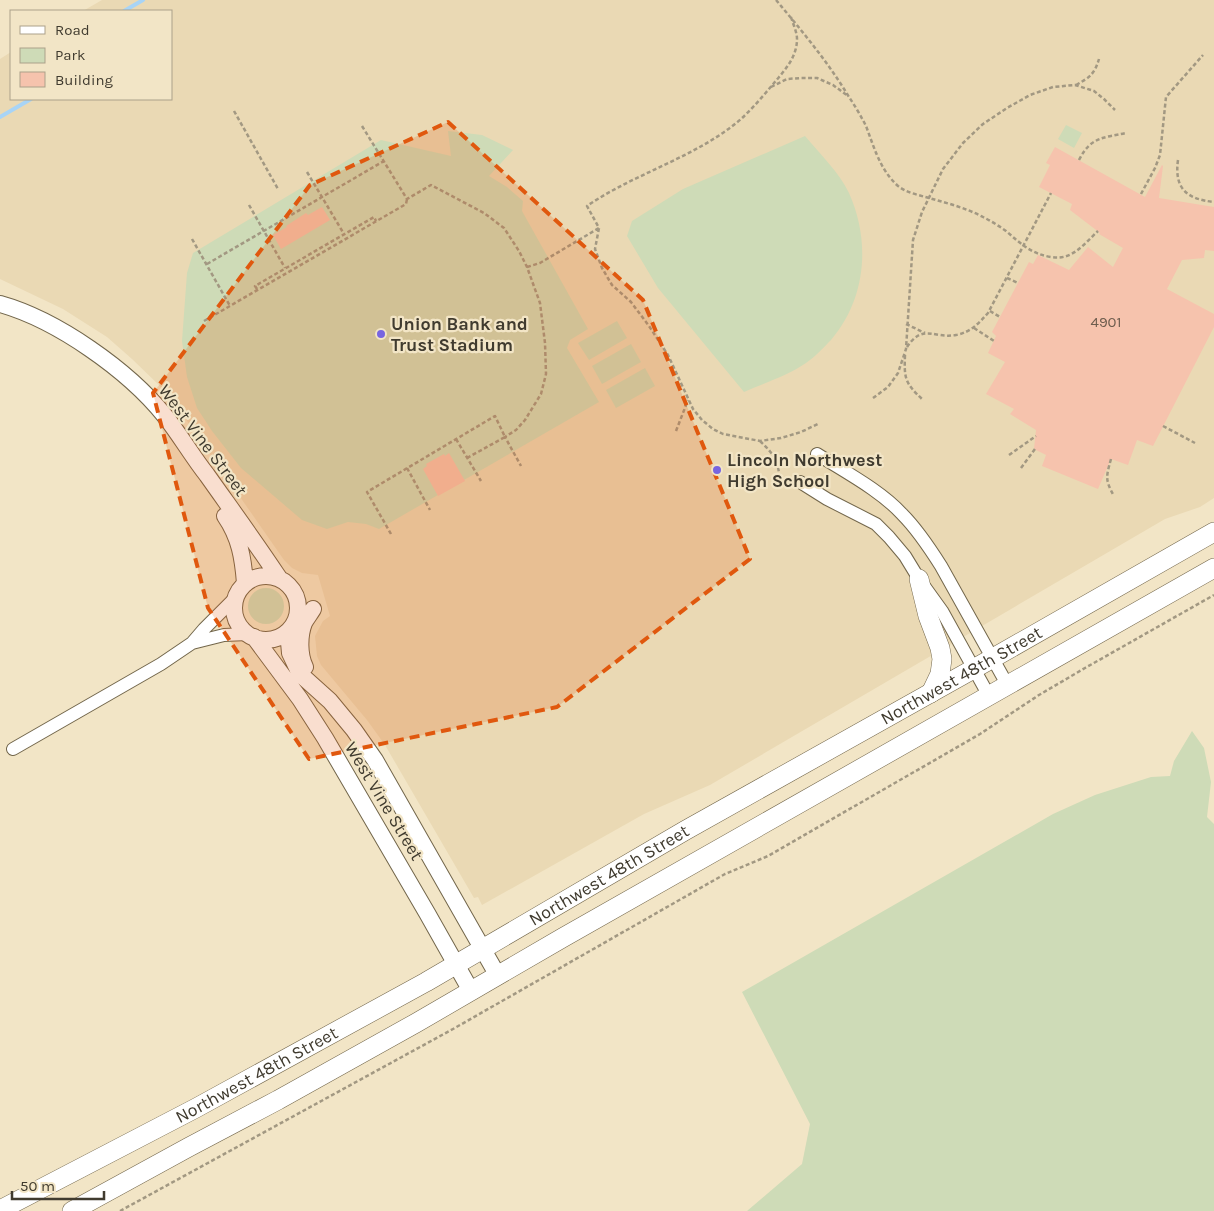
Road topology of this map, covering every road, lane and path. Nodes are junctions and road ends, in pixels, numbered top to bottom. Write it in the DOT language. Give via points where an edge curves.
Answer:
graph roads {
  1 [pos="776,0"];
  2 [pos="791,17"];
  3 [pos="1204,55"];
  4 [pos="1099,59"];
  5 [pos="1075,85"];
  6 [pos="770,88"];
  7 [pos="850,97"];
  8 [pos="1115,110"];
  9 [pos="234,111"];
  10 [pos="362,126"];
  11 [pos="1126,132"];
  12 [pos="384,160"];
  13 [pos="1078,160"];
  14 [pos="1178,160"];
  15 [pos="306,172"];
  16 [pos="278,188"];
  17 [pos="1051,193"];
  18 [pos="1141,194"];
  19 [pos="322,198"];
  20 [pos="929,198"];
  21 [pos="407,199"];
  22 [pos="1214,202"];
  23 [pos="249,206"];
  24 [pos="376,222"];
  25 [pos="599,228"];
  26 [pos="263,230"];
  27 [pos="1098,231"];
  28 [pos="344,234"];
  29 [pos="192,239"];
  30 [pos="1023,246"];
  31 [pos="206,264"];
  32 [pos="527,267"];
  33 [pos="285,268"];
  34 [pos="1007,278"];
  35 [pos="1018,283"];
  36 [pos="258,290"];
  37 [pos="0,304"];
  38 [pos="230,306"];
  39 [pos="990,311"];
  40 [pos="1000,317"];
  41 [pos="204,320"];
  42 [pos="906,324"];
  43 [pos="974,328"];
  44 [pos="924,333"];
  45 [pos="994,340"];
  46 [pos="906,349"];
  47 [pos="128,377"];
  48 [pos="873,398"];
  49 [pos="689,399"];
  50 [pos="923,400"];
  51 [pos="818,424"];
  52 [pos="1163,426"];
  53 [pos="676,431"];
  54 [pos="1036,436"];
  55 [pos="505,437"];
  56 [pos="456,439"];
  57 [pos="760,441"];
  58 [pos="1195,443"];
  59 [pos="1034,449"];
  60 [pos="818,454"];
  61 [pos="1009,455"];
  62 [pos="468,458"];
  63 [pos="1111,459"];
  64 [pos="521,466"];
  65 [pos="407,468"];
  66 [pos="1021,468"];
  67 [pos="780,480"];
  68 [pos="481,482"];
  69 [pos="800,482"];
  70 [pos="1114,496"];
  71 [pos="430,510"];
  72 [pos="1214,532"];
  73 [pos="391,534"];
  74 [pos="1214,568"];
  75 [pos="279,578"];
  76 [pos="919,578"];
  77 [pos="241,590"];
  78 [pos="1214,594"];
  79 [pos="313,609"];
  80 [pos="288,630"];
  81 [pos="251,635"];
  82 [pos="192,643"];
  83 [pos="993,658"];
  84 [pos="974,668"];
  85 [pos="1008,686"];
  86 [pos="318,689"];
  87 [pos="931,693"];
  88 [pos="989,696"];
  89 [pos="13,749"];
  90 [pos="482,948"];
  91 [pos="456,964"];
  92 [pos="498,976"];
  93 [pos="471,991"];
  94 [pos="0,1210"];
  95 [pos="72,1211"];
  96 [pos="120,1211"];
  1 -- 2 [label="path"];
  2 -- 6 [label="path" via="797,38 795,50 789,65"];
  2 -- 7 [label="path"];
  3 -- 18 [label="path" via="1166,96 1160,155"];
  4 -- 5 [label="path" via="1095,71"];
  5 -- 8 [label="path" via="1094,91"];
  5 -- 20 [label="path" via="1053,87 1030,95 983,124 943,169"];
  6 -- 7 [label="path" via="787,80 817,78"];
  6 -- 25 [label="path" via="740,120 705,144 587,206"];
  7 -- 20 [label="path" via="885,171 898,186"];
  9 -- 16 [label="path"];
  10 -- 12 [label="path"];
  11 -- 13 [label="path" via="1089,144"];
  12 -- 19 [label="path"];
  12 -- 21 [label="path"];
  14 -- 22 [label="path" via="1178,177 1185,192 1200,200"];
  15 -- 19 [label="path"];
  17 -- 30 [label="path"];
  19 -- 26 [label="path"];
  19 -- 28 [label="path"];
  20 -- 30 [label="path" via="983,216"];
  20 -- 42 [label="path" via="913,240"];
  21 -- 24 [label="path" via="406,204"];
  21 -- 32 [label="path" via="431,185 484,213 504,228"];
  23 -- 26 [label="path"];
  24 -- 28 [label="path" via="374,217"];
  24 -- 36 [label="path"];
  25 -- 32 [label="path" via="540,263"];
  25 -- 49 [label="path" via="595,249 602,268 649,326 668,355"];
  26 -- 31 [label="path"];
  26 -- 33 [label="path"];
  27 -- 30 [label="path" via="1076,252 1064,257 1051,257"];
  28 -- 33 [label="path"];
  29 -- 31 [label="path"];
  30 -- 34 [label="path"];
  31 -- 38 [label="path"];
  32 -- 55 [label="path" via="540,303 546,374 541,394 525,420"];
  33 -- 36 [label="path" via="255,286"];
  34 -- 35 [label="path"];
  34 -- 39 [label="path"];
  36 -- 38 [label="path"];
  37 -- 47 [label="street, West Vine Street" via="52,326 88,347"];
  38 -- 41 [label="path"];
  39 -- 40 [label="path"];
  39 -- 43 [label="path"];
  42 -- 44 [label="path"];
  42 -- 46 [label="path"];
  43 -- 44 [label="path" via="956,335"];
  43 -- 45 [label="path"];
  44 -- 46 [label="path" via="913,338"];
  46 -- 48 [label="path" via="898,373 888,387"];
  46 -- 50 [label="path" via="904,374"];
  47 -- 75 [label="street, West Vine Street" via="164,416"];
  47 -- 77 [label="street, West Vine Street" via="232,526 241,549"];
  49 -- 53 [label="path"];
  49 -- 57 [label="path" via="693,409 713,429"];
  51 -- 57 [label="path" via="782,438"];
  52 -- 58 [label="path"];
  54 -- 61 [label="path"];
  55 -- 56 [label="path" via="495,416"];
  55 -- 62 [label="path"];
  55 -- 64 [label="path"];
  56 -- 62 [label="path"];
  56 -- 65 [label="path"];
  57 -- 67 [label="path" via="774,456"];
  59 -- 66 [label="path"];
  60 -- 83 [label="street" via="901,512 933,554"];
  62 -- 68 [label="path"];
  63 -- 70 [label="path" via="1107,478"];
  65 -- 71 [label="path"];
  65 -- 73 [label="path" via="366,492"];
  69 -- 76 [label="street" via="876,524 890,537"];
  72 -- 83 [label="main road, Northwest 48th Street"];
  74 -- 85 [label="main road, Northwest 48th Street"];
  75 -- 77 [label="street" via="253,578"];
  75 -- 80 [label="street" via="288,584 297,600 296,619"];
  76 -- 84 [label="street"];
  76 -- 87 [label="main road" via="942,659 940,674"];
  77 -- 81 [label="street" via="234,607 236,617 240,626"];
  77 -- 82 [label="street"];
  78 -- 96 [label="path" via="768,856 725,874 453,1029"];
  79 -- 86 [label="street" via="304,623 301,651 304,664"];
  80 -- 81 [label="street" via="272,639 263,640"];
  80 -- 86 [label="street, West Vine Street" via="290,653 300,674"];
  81 -- 82 [label="street" via="224,635"];
  81 -- 91 [label="street, West Vine Street" via="300,699"];
  82 -- 89 [label="street"];
  83 -- 84 [label="main road, Northwest 48th Street"];
  83 -- 85 [label="street"];
  84 -- 87 [label="main road, Northwest 48th Street"];
  84 -- 88 [label="street"];
  85 -- 88 [label="main road, Northwest 48th Street"];
  86 -- 90 [label="street, West Vine Street" via="375,760"];
  87 -- 90 [label="main road, Northwest 48th Street"];
  88 -- 92 [label="main road, Northwest 48th Street"];
  90 -- 91 [label="main road, Northwest 48th Street"];
  90 -- 92 [label="street, West Vine Street"];
  91 -- 93 [label="street, West Vine Street"];
  91 -- 94 [label="main road, Northwest 48th Street" via="196,1108"];
  92 -- 93 [label="main road, Northwest 48th Street"];
  93 -- 95 [label="main road, Northwest 48th Street"];
}
